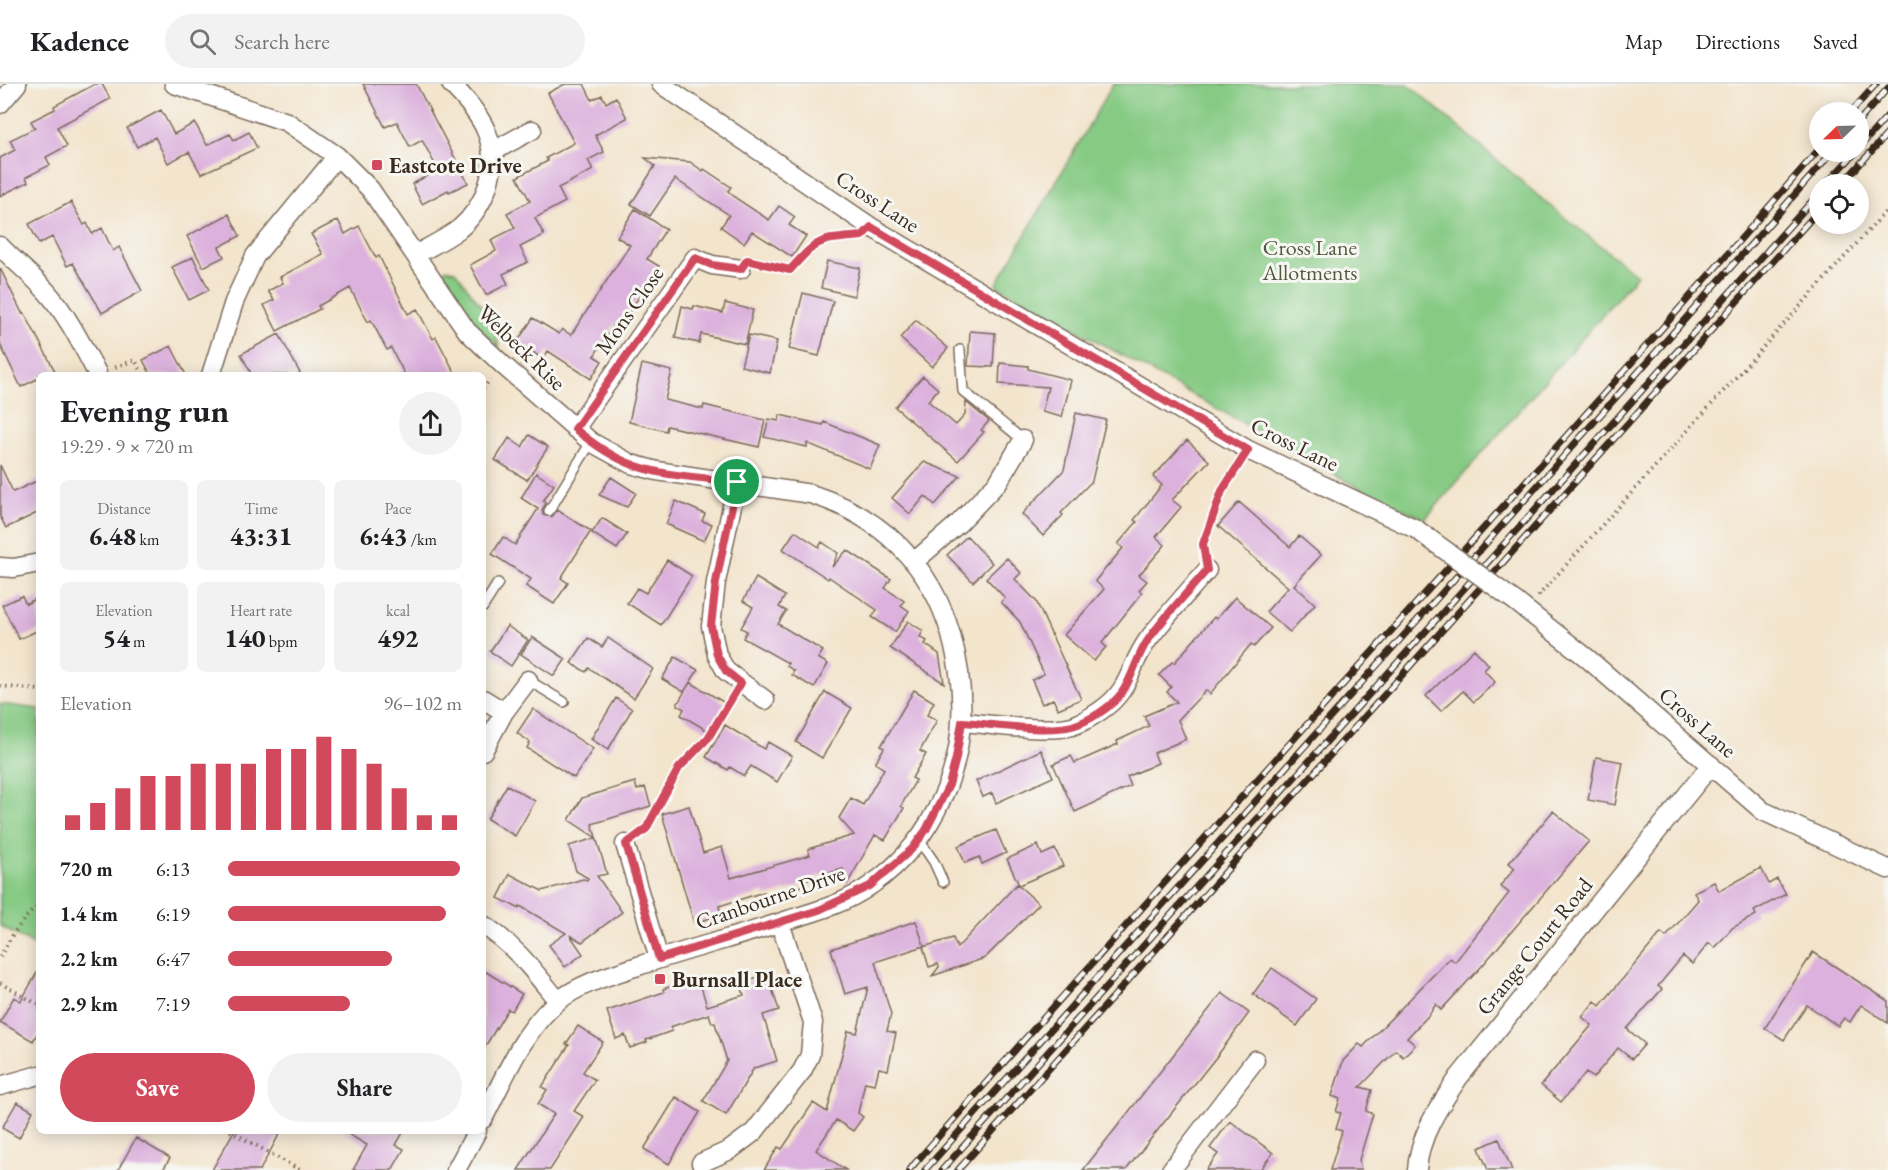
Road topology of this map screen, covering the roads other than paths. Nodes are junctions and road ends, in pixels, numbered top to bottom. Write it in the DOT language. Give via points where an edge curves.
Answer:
graph roads {
  1 [pos="17,84"];
  2 [pos="174,84"];
  3 [pos="452,84"];
  4 [pos="661,84"];
  5 [pos="0,104"];
  6 [pos="532,130"];
  7 [pos="492,152"];
  8 [pos="337,156"];
  9 [pos="0,246"];
  10 [pos="415,255"];
  11 [pos="741,269"];
  12 [pos="960,350"];
  13 [pos="96,372"];
  14 [pos="212,372"];
  15 [pos="575,429"];
  16 [pos="1023,440"];
  17 [pos="591,442"];
  18 [pos="737,482"];
  19 [pos="549,511"];
  20 [pos="915,561"];
  21 [pos="36,564"];
  22 [pos="0,567"];
  23 [pos="1207,570"];
  24 [pos="498,583"];
  25 [pos="486,602"];
  26 [pos="960,674"];
  27 [pos="528,680"];
  28 [pos="765,700"];
  29 [pos="486,701"];
  30 [pos="564,702"];
  31 [pos="504,712"];
  32 [pos="962,722"];
  33 [pos="486,746"];
  34 [pos="1711,765"];
  35 [pos="919,840"];
  36 [pos="626,844"];
  37 [pos="1888,869"];
  38 [pos="943,882"];
  39 [pos="780,923"];
  40 [pos="486,927"];
  41 [pos="659,959"];
  42 [pos="558,1001"];
  43 [pos="1254,1060"];
  44 [pos="36,1076"];
  45 [pos="0,1086"];
  46 [pos="486,1113"];
  47 [pos="475,1134"];
  48 [pos="701,1163"];
  49 [pos="456,1170"];
  50 [pos="1171,1170"];
  51 [pos="1417,1170"];
  1 -- 5 [label="street"];
  2 -- 8 [label="street, Welbeck Rise" via="287,122"];
  3 -- 7 [label="street" via="478,117"];
  4 -- 34 [label="street, Cross Lane, bridge" via="871,227 1248,450 1416,529 1587,658"];
  6 -- 7 [label="street"];
  7 -- 10 [label="street" via="490,182 473,214 458,230"];
  8 -- 10 [label="street, Welbeck Rise" via="370,189"];
  8 -- 14 [label="street" via="255,256 234,302"];
  9 -- 13 [label="street" via="62,310"];
  10 -- 15 [label="street, Welbeck Rise" via="467,331"];
  11 -- 15 [label="street, Mons Close" via="695,258"];
  12 -- 16 [label="lane" via="963,391"];
  15 -- 17 [label="street, Welbeck Rise"];
  16 -- 20 [label="street" via="998,482"];
  17 -- 18 [label="street, Welbeck Rise" via="631,464"];
  17 -- 19 [label="lane"];
  18 -- 20 [label="street, Welbeck Rise" via="834,501 885,533"];
  18 -- 28 [label="street" via="711,626 717,655 726,671"];
  20 -- 26 [label="street, Welbeck Rise" via="946,618"];
  21 -- 22 [label="street"];
  23 -- 32 [label="street" via="1140,651 1121,693 1091,717 1073,726 1056,728"];
  24 -- 25 [label="lane"];
  26 -- 32 [label="street, Cranbourne Drive"];
  27 -- 30 [label="lane"];
  27 -- 31 [label="street"];
  29 -- 31 [label="street"];
  31 -- 33 [label="street"];
  32 -- 35 [label="street, Cranbourne Drive" via="949,785"];
  34 -- 37 [label="street, Cross Lane" via="1763,811"];
  34 -- 51 [label="street, Grange Court Road" via="1459,1077 1434,1113"];
  35 -- 38 [label="lane"];
  35 -- 39 [label="street, Cranbourne Drive" via="870,886"];
  36 -- 41 [label="street"];
  39 -- 41 [label="street, Cranbourne Drive"];
  39 -- 48 [label="street" via="813,1022 810,1055 754,1132 730,1150"];
  40 -- 42 [label="street" via="516,950"];
  41 -- 42 [label="street, Cranbourne Drive" via="580,987"];
  42 -- 46 [label="street, Cranbourne Drive" via="526,1039"];
  43 -- 50 [label="street"];
  44 -- 45 [label="street"];
  47 -- 49 [label="street"];
}
